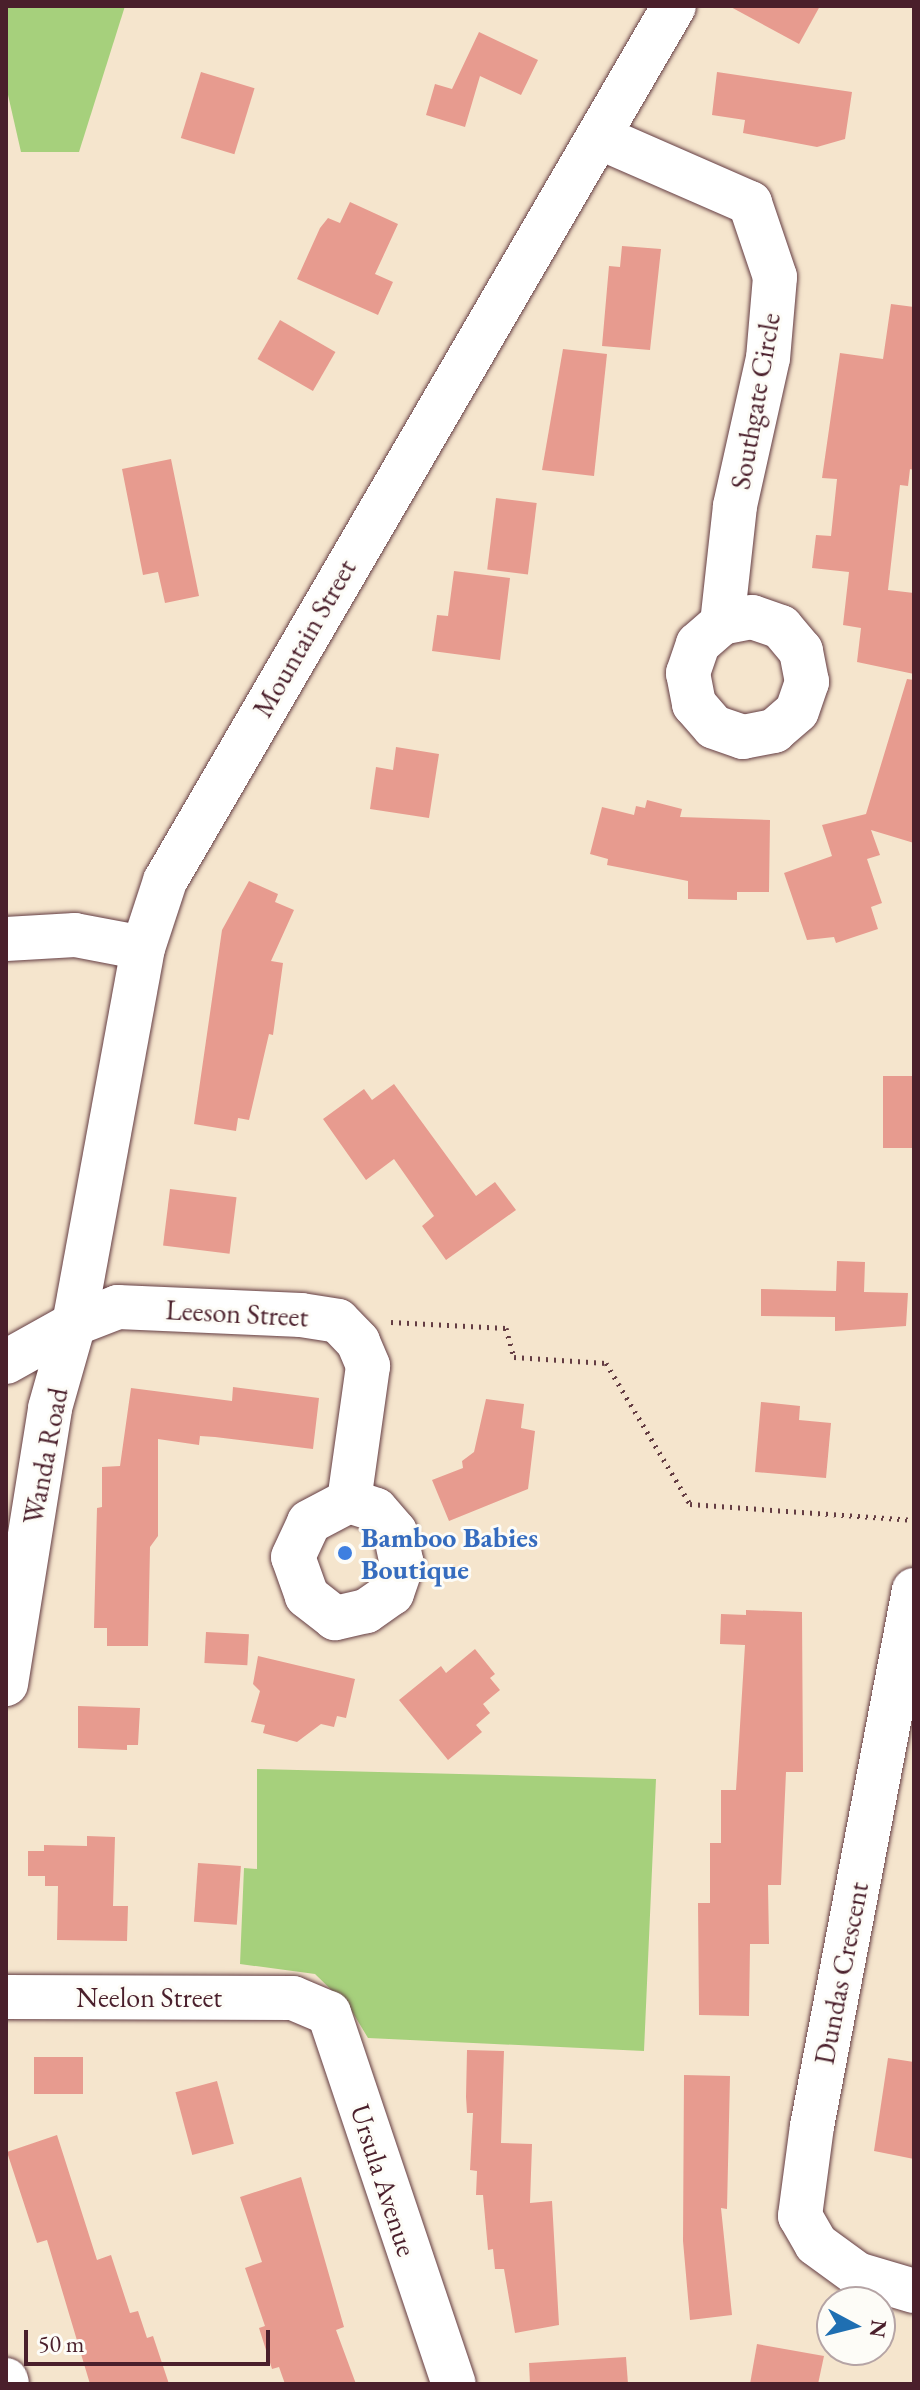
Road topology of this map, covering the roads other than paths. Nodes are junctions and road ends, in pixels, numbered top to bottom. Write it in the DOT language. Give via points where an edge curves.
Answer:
graph roads {
  1 [pos="674,6"];
  2 [pos="599,137"];
  3 [pos="722,623"];
  4 [pos="6,939"];
  5 [pos="143,948"];
  6 [pos="74,1324"];
  7 [pos="6,1362"];
  8 [pos="349,1501"];
  9 [pos="914,1590"];
  10 [pos="6,1684"];
  11 [pos="6,1997"];
  12 [pos="293,1998"];
  13 [pos="914,2291"];
  14 [pos="454,2384"];
  1 -- 2 [label="street, Mountain Street"];
  2 -- 3 [label="street, Southgate Circle" via="750,203 775,277 768,358 735,506"];
  2 -- 5 [label="street, Mountain Street" via="207,805 165,881"];
  4 -- 5 [label="street" via="75,935"];
  5 -- 6 [label="street, Mountain Street"];
  6 -- 7 [label="street, Leeson Street"];
  6 -- 8 [label="street, Leeson Street" via="118,1307 338,1321 358,1342 368,1366"];
  6 -- 10 [label="street, Wanda Road" via="50,1408"];
  9 -- 13 [label="street, Dundas Crescent" via="815,2111 800,2216 816,2244 857,2274"];
  11 -- 12 [label="street, Neelon Street"];
  12 -- 14 [label="street, Ursula Avenue" via="329,2013"];
}
